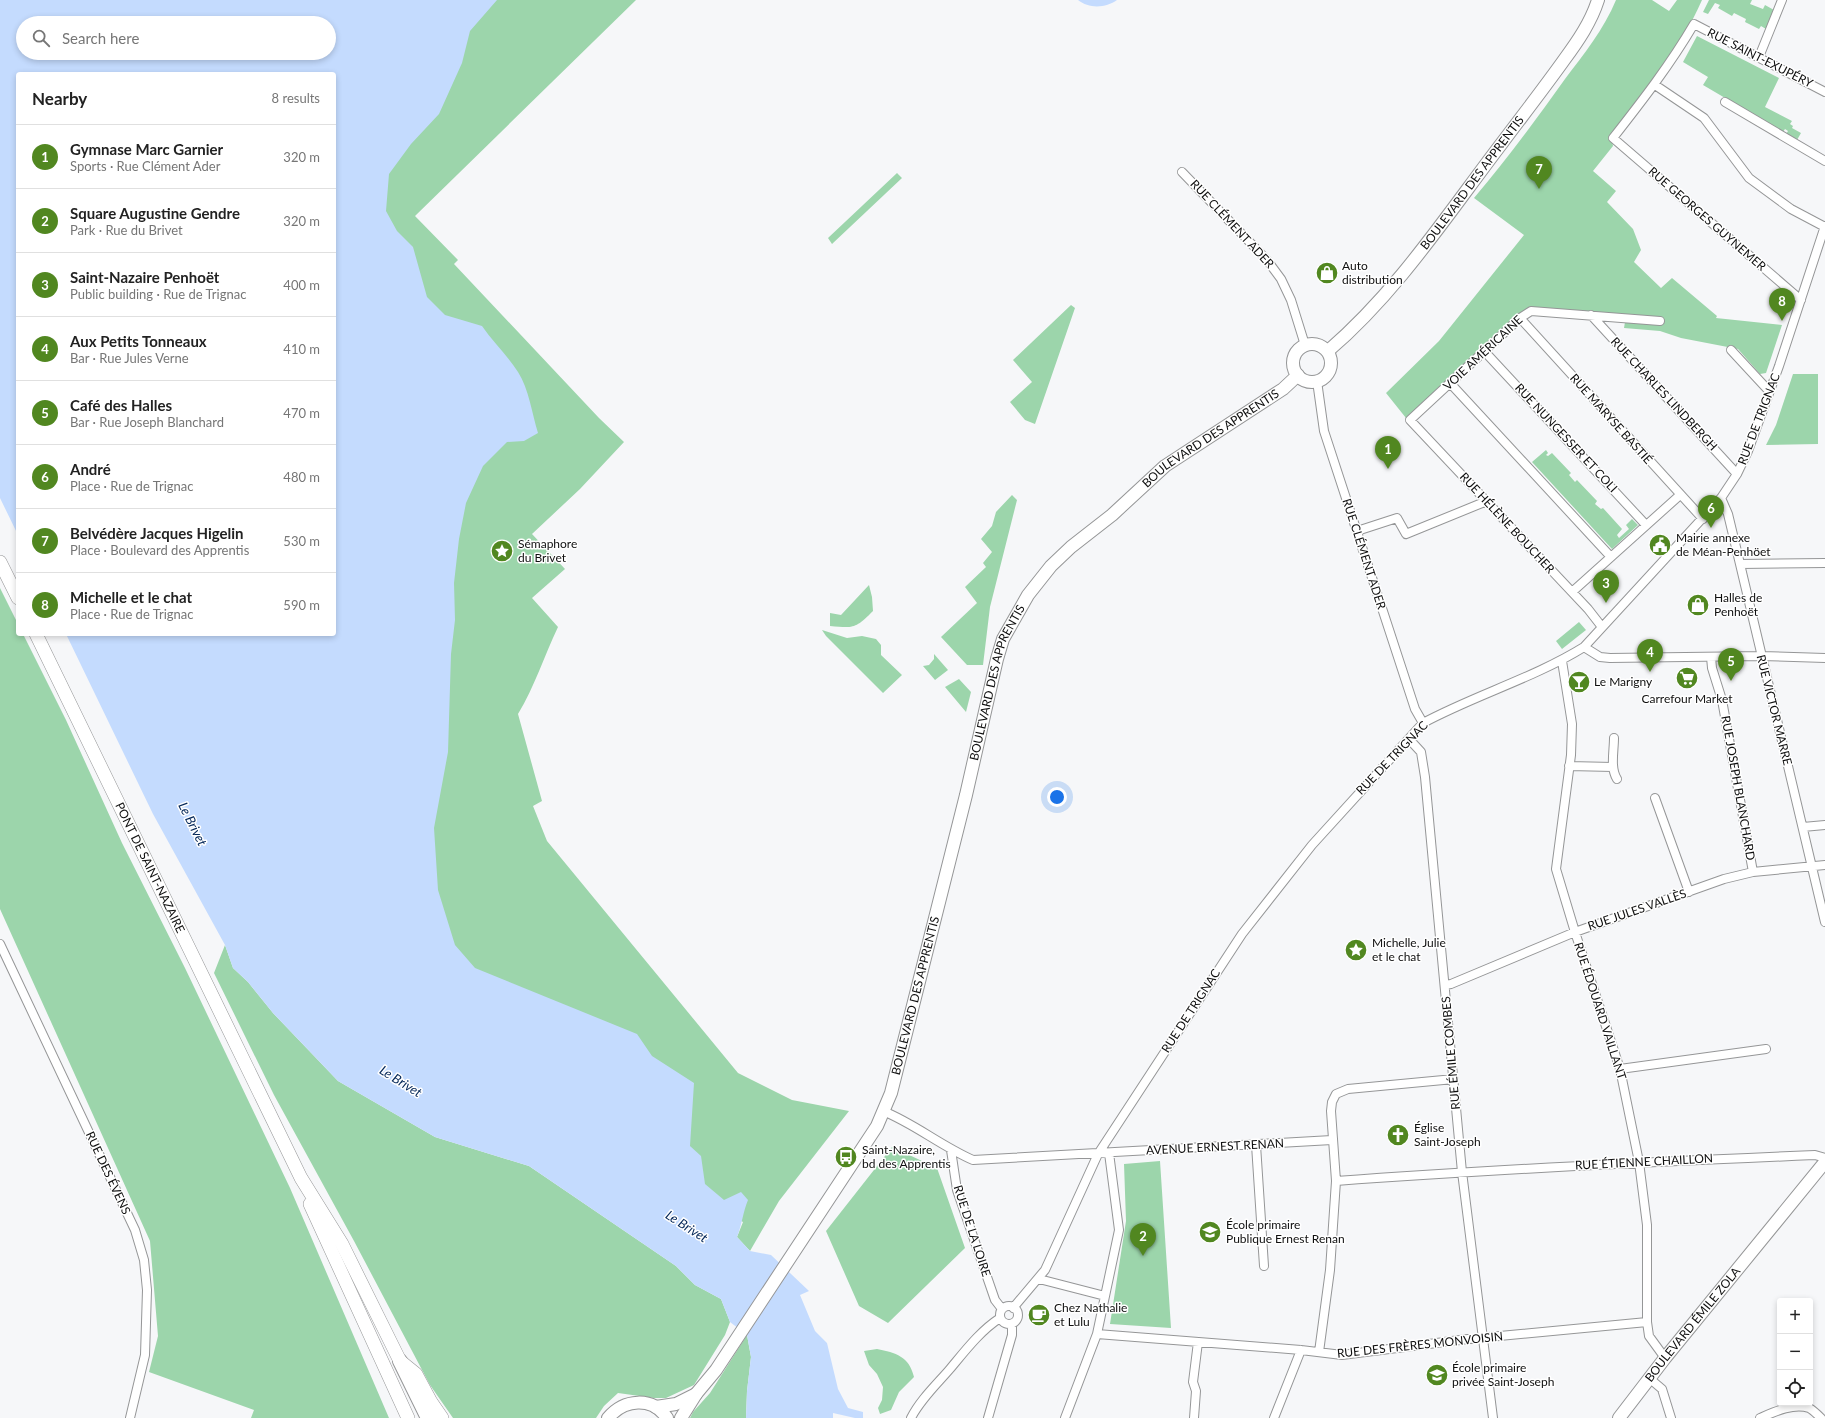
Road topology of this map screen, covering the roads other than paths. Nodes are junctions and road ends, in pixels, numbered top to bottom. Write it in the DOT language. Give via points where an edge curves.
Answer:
graph roads {
  1 [pos="1598,0"];
  2 [pos="1782,0"];
  3 [pos="1758,58"];
  4 [pos="1655,85"];
  5 [pos="1825,92"];
  6 [pos="1725,102"];
  7 [pos="1825,161"];
  8 [pos="1182,172"];
  9 [pos="1825,226"];
  10 [pos="1801,300"];
  11 [pos="1591,315"];
  12 [pos="1520,318"];
  13 [pos="1660,321"];
  14 [pos="1304,345"];
  15 [pos="1731,350"];
  16 [pos="1328,351"];
  17 [pos="1485,352"];
  18 [pos="1298,375"];
  19 [pos="1317,381"];
  20 [pos="1450,383"];
  21 [pos="1769,391"];
  22 [pos="1410,420"];
  23 [pos="1737,474"];
  24 [pos="1680,495"];
  25 [pos="1721,498"];
  26 [pos="1487,501"];
  27 [pos="1703,519"];
  28 [pos="1646,525"];
  29 [pos="1357,531"];
  30 [pos="1611,557"];
  31 [pos="0,562"];
  32 [pos="1825,563"];
  33 [pos="1740,564"];
  34 [pos="1572,592"];
  35 [pos="16,594"];
  36 [pos="1602,627"];
  37 [pos="37,636"];
  38 [pos="1584,647"];
  39 [pos="1761,656"];
  40 [pos="1711,657"];
  41 [pos="1825,658"];
  42 [pos="1562,661"];
  43 [pos="1423,723"];
  44 [pos="1614,738"];
  45 [pos="1409,739"];
  46 [pos="1569,766"];
  47 [pos="1613,768"];
  48 [pos="1617,779"];
  49 [pos="1655,798"];
  50 [pos="1825,825"];
  51 [pos="1803,827"];
  52 [pos="1825,865"];
  53 [pos="1812,867"];
  54 [pos="1753,872"];
  55 [pos="1689,892"];
  56 [pos="1825,922"];
  57 [pos="1575,932"];
  58 [pos="0,944"];
  59 [pos="1445,985"];
  60 [pos="1766,1049"];
  61 [pos="1620,1069"];
  62 [pos="1454,1079"];
  63 [pos="883,1110"];
  64 [pos="1332,1140"];
  65 [pos="1256,1145"];
  66 [pos="951,1150"];
  67 [pos="1109,1153"];
  68 [pos="1098,1154"];
  69 [pos="1825,1158"];
  70 [pos="1639,1162"];
  71 [pos="1825,1162"];
  72 [pos="1462,1172"];
  73 [pos="301,1178"];
  74 [pos="1336,1181"];
  75 [pos="1264,1266"];
  76 [pos="1039,1279"];
  77 [pos="1105,1296"];
  78 [pos="1013,1308"];
  79 [pos="1001,1313"];
  80 [pos="1648,1322"];
  81 [pos="1012,1324"];
  82 [pos="1097,1334"];
  83 [pos="1483,1338"];
  84 [pos="1198,1342"];
  85 [pos="1301,1350"];
  86 [pos="1319,1352"];
  87 [pos="1665,1358"];
  88 [pos="400,1361"];
  89 [pos="1649,1378"];
  90 [pos="696,1394"];
  91 [pos="656,1407"];
  92 [pos="130,1418"];
  93 [pos="408,1418"];
  94 [pos="428,1418"];
  95 [pos="442,1418"];
  96 [pos="608,1418"];
  97 [pos="667,1418"];
  98 [pos="681,1418"];
  99 [pos="911,1418"];
  100 [pos="988,1418"];
  101 [pos="1065,1418"];
  102 [pos="1194,1418"];
  103 [pos="1274,1418"];
  104 [pos="1493,1418"];
  105 [pos="1618,1418"];
  106 [pos="1671,1418"];
  107 [pos="1760,1418"];
  108 [pos="1821,1418"];
  1 -- 16 [label="main road, BOULEVARD DES APPRENTIS" via="1594,14 1579,39 1424,247 1377,304"];
  2 -- 3 [label="street"];
  3 -- 4 [label="street, RUE SAINT-EXUPÉRY" via="1694,24"];
  3 -- 5 [label="street, RUE SAINT-EXUPÉRY"];
  4 -- 9 [label="street" via="1704,118 1749,178 1791,209"];
  4 -- 10 [label="street, RUE GEORGES GUYNEMER" via="1613,138"];
  6 -- 7 [label="street"];
  8 -- 14 [label="street, RUE CLÉMENT ADER" via="1267,260 1281,279 1291,300"];
  9 -- 10 [label="street, RUE DE TRIGNAC"];
  10 -- 21 [label="street, RUE DE TRIGNAC"];
  11 -- 12 [label="street, VOIE AMÉRICAINE" via="1531,311"];
  11 -- 13 [label="street, VOIE AMÉRICAINE"];
  11 -- 23 [label="street, RUE CHARLES LINDBERGH"];
  12 -- 17 [label="street, VOIE AMÉRICAINE"];
  12 -- 24 [label="street, RUE MARYSE BASTIÉ"];
  14 -- 16 [label="main road" via="1317,344"];
  14 -- 18 [label="main road" via="1294,358"];
  15 -- 21 [label="street"];
  16 -- 19 [label="main road" via="1330,369"];
  17 -- 20 [label="street, VOIE AMÉRICAINE"];
  17 -- 28 [label="street, RUE NUNGESSER ET COLI"];
  18 -- 19 [label="main road" via="1306,380"];
  18 -- 63 [label="main road, BOULEVARD DES APPRENTIS" via="1283,389 1165,466 1051,566 1016,614 1003,639 997,658 966,795 893,1085"];
  19 -- 29 [label="street, RUE CLÉMENT ADER" via="1324,431"];
  20 -- 22 [label="street, VOIE AMÉRICAINE"];
  20 -- 30 [label="street"];
  21 -- 23 [label="street, RUE DE TRIGNAC"];
  22 -- 26 [label="street, RUE HÉLÈNE BOUCHER"];
  23 -- 25 [label="street, RUE DE TRIGNAC"];
  24 -- 27 [label="street, RUE MARYSE BASTIÉ"];
  24 -- 28 [label="street"];
  25 -- 27 [label="street, RUE DE TRIGNAC"];
  25 -- 33 [label="street, RUE VICTOR MARRE" via="1728,514"];
  26 -- 29 [label="street" via="1406,534 1397,518"];
  26 -- 34 [label="street, RUE HÉLÈNE BOUCHER"];
  27 -- 36 [label="street, RUE DE TRIGNAC"];
  28 -- 30 [label="street"];
  29 -- 43 [label="street, RUE CLÉMENT ADER" via="1415,709"];
  30 -- 34 [label="street"];
  31 -- 35 [label="main road"];
  32 -- 33 [label="street"];
  33 -- 39 [label="street, RUE VICTOR MARRE"];
  34 -- 36 [label="street, RUE HÉLÈNE BOUCHER"];
  36 -- 38 [label="street, RUE DE TRIGNAC"];
  37 -- 73 [label="main road, PONT DE SAINT-NAZAIRE"];
  38 -- 40 [label="street" via="1600,657 1610,658"];
  38 -- 42 [label="street, RUE DE TRIGNAC"];
  39 -- 40 [label="street"];
  39 -- 41 [label="street"];
  39 -- 51 [label="street, RUE VICTOR MARRE"];
  40 -- 54 [label="street, RUE JOSEPH BLANCHARD" via="1722,700"];
  42 -- 43 [label="street, RUE DE TRIGNAC"];
  42 -- 46 [label="street, RUE ÉDOUARD VAILLANT" via="1572,724"];
  43 -- 45 [label="street, RUE DE TRIGNAC"];
  44 -- 47 [label="street"];
  45 -- 59 [label="street, RUE ÉMILE COMBES" via="1421,752"];
  45 -- 68 [label="street, RUE DE TRIGNAC" via="1312,845 1242,934"];
  46 -- 47 [label="street"];
  46 -- 57 [label="street, RUE ÉDOUARD VAILLANT" via="1556,869"];
  47 -- 48 [label="street"];
  49 -- 55 [label="street"];
  50 -- 51 [label="street"];
  51 -- 53 [label="street, RUE VICTOR MARRE"];
  52 -- 53 [label="street, RUE JULES VALLÈS"];
  53 -- 54 [label="street, RUE JULES VALLÈS"];
  53 -- 56 [label="street, RUE VICTOR MARRE"];
  54 -- 55 [label="street, RUE JULES VALLÈS"];
  55 -- 57 [label="street, RUE JULES VALLÈS"];
  57 -- 59 [label="street, RUE JULES VALLÈS"];
  57 -- 61 [label="street, RUE ÉDOUARD VAILLANT"];
  58 -- 92 [label="street, RUE DES ÉVENS" via="135,1230 144,1260 147,1290 145,1356"];
  59 -- 62 [label="street, RUE ÉMILE COMBES"];
  60 -- 61 [label="street"];
  61 -- 70 [label="street, RUE ÉDOUARD VAILLANT"];
  62 -- 64 [label="street" via="1348,1089 1336,1094 1332,1102"];
  62 -- 72 [label="street, RUE ÉMILE COMBES"];
  63 -- 66 [label="street, AVENUE ERNEST RENAN" via="915,1126"];
  63 -- 90 [label="main road, BOULEVARD DES APPRENTIS" via="877,1126 726,1354"];
  64 -- 65 [label="street, AVENUE ERNEST RENAN"];
  64 -- 74 [label="street"];
  65 -- 67 [label="street, AVENUE ERNEST RENAN"];
  65 -- 75 [label="street"];
  66 -- 68 [label="street, AVENUE ERNEST RENAN" via="973,1160"];
  66 -- 79 [label="street, RUE DE LA LOIRE" via="957,1190"];
  67 -- 68 [label="street, AVENUE ERNEST RENAN"];
  67 -- 77 [label="street" via="1119,1230"];
  68 -- 76 [label="street, RUE DE TRIGNAC" via="1046,1270"];
  69 -- 70 [label="street, RUE ÉTIENNE CHAILLON" via="1815,1155"];
  70 -- 72 [label="street, RUE ÉTIENNE CHAILLON"];
  70 -- 80 [label="street, RUE ÉDOUARD VAILLANT" via="1647,1225"];
  71 -- 87 [label="main road, BOULEVARD ÉMILE ZOLA"];
  72 -- 74 [label="street, RUE ÉTIENNE CHAILLON"];
  72 -- 83 [label="street, RUE ÉMILE COMBES"];
  73 -- 88 [label="main road" via="342,1244"];
  73 -- 93 [label="main road" via="313,1212"];
  74 -- 86 [label="street" via="1330,1270"];
  76 -- 77 [label="street"];
  76 -- 78 [label="street, RUE DE TRIGNAC"];
  77 -- 82 [label="street"];
  78 -- 79 [label="street" via="1007,1306"];
  78 -- 81 [label="street" via="1018,1318"];
  79 -- 81 [label="street" via="1006,1324"];
  79 -- 99 [label="street" via="937,1383"];
  80 -- 83 [label="street, RUE DES FRÈRES MONVOISIN"];
  80 -- 87 [label="street, RUE ÉDOUARD VAILLANT" via="1649,1336"];
  81 -- 100 [label="street" via="1012,1335"];
  82 -- 84 [label="street, RUE DES FRÈRES MONVOISIN"];
  82 -- 101 [label="street"];
  83 -- 86 [label="street, RUE DES FRÈRES MONVOISIN" via="1342,1355"];
  83 -- 104 [label="street, RUE ÉMILE COMBES"];
  84 -- 85 [label="street, RUE DES FRÈRES MONVOISIN"];
  84 -- 102 [label="street" via="1193,1382 1196,1391"];
  85 -- 86 [label="street, RUE DES FRÈRES MONVOISIN"];
  85 -- 103 [label="street"];
  87 -- 89 [label="main road, BOULEVARD ÉMILE ZOLA"];
  88 -- 94 [label="highway"];
  88 -- 95 [label="main road" via="416,1374"];
  89 -- 105 [label="main road, BOULEVARD ÉMILE ZOLA"];
  89 -- 106 [label="street" via="1662,1389"];
  90 -- 91 [label="main road" via="676,1404"];
  90 -- 98 [label="main road, BOULEVARD DES APPRENTIS"];
  91 -- 96 [label="main road" via="632,1402 621,1406"];
  91 -- 97 [label="main road"];
  107 -- 108 [label="street" via="1781,1409 1795,1408 1809,1408"];
}
